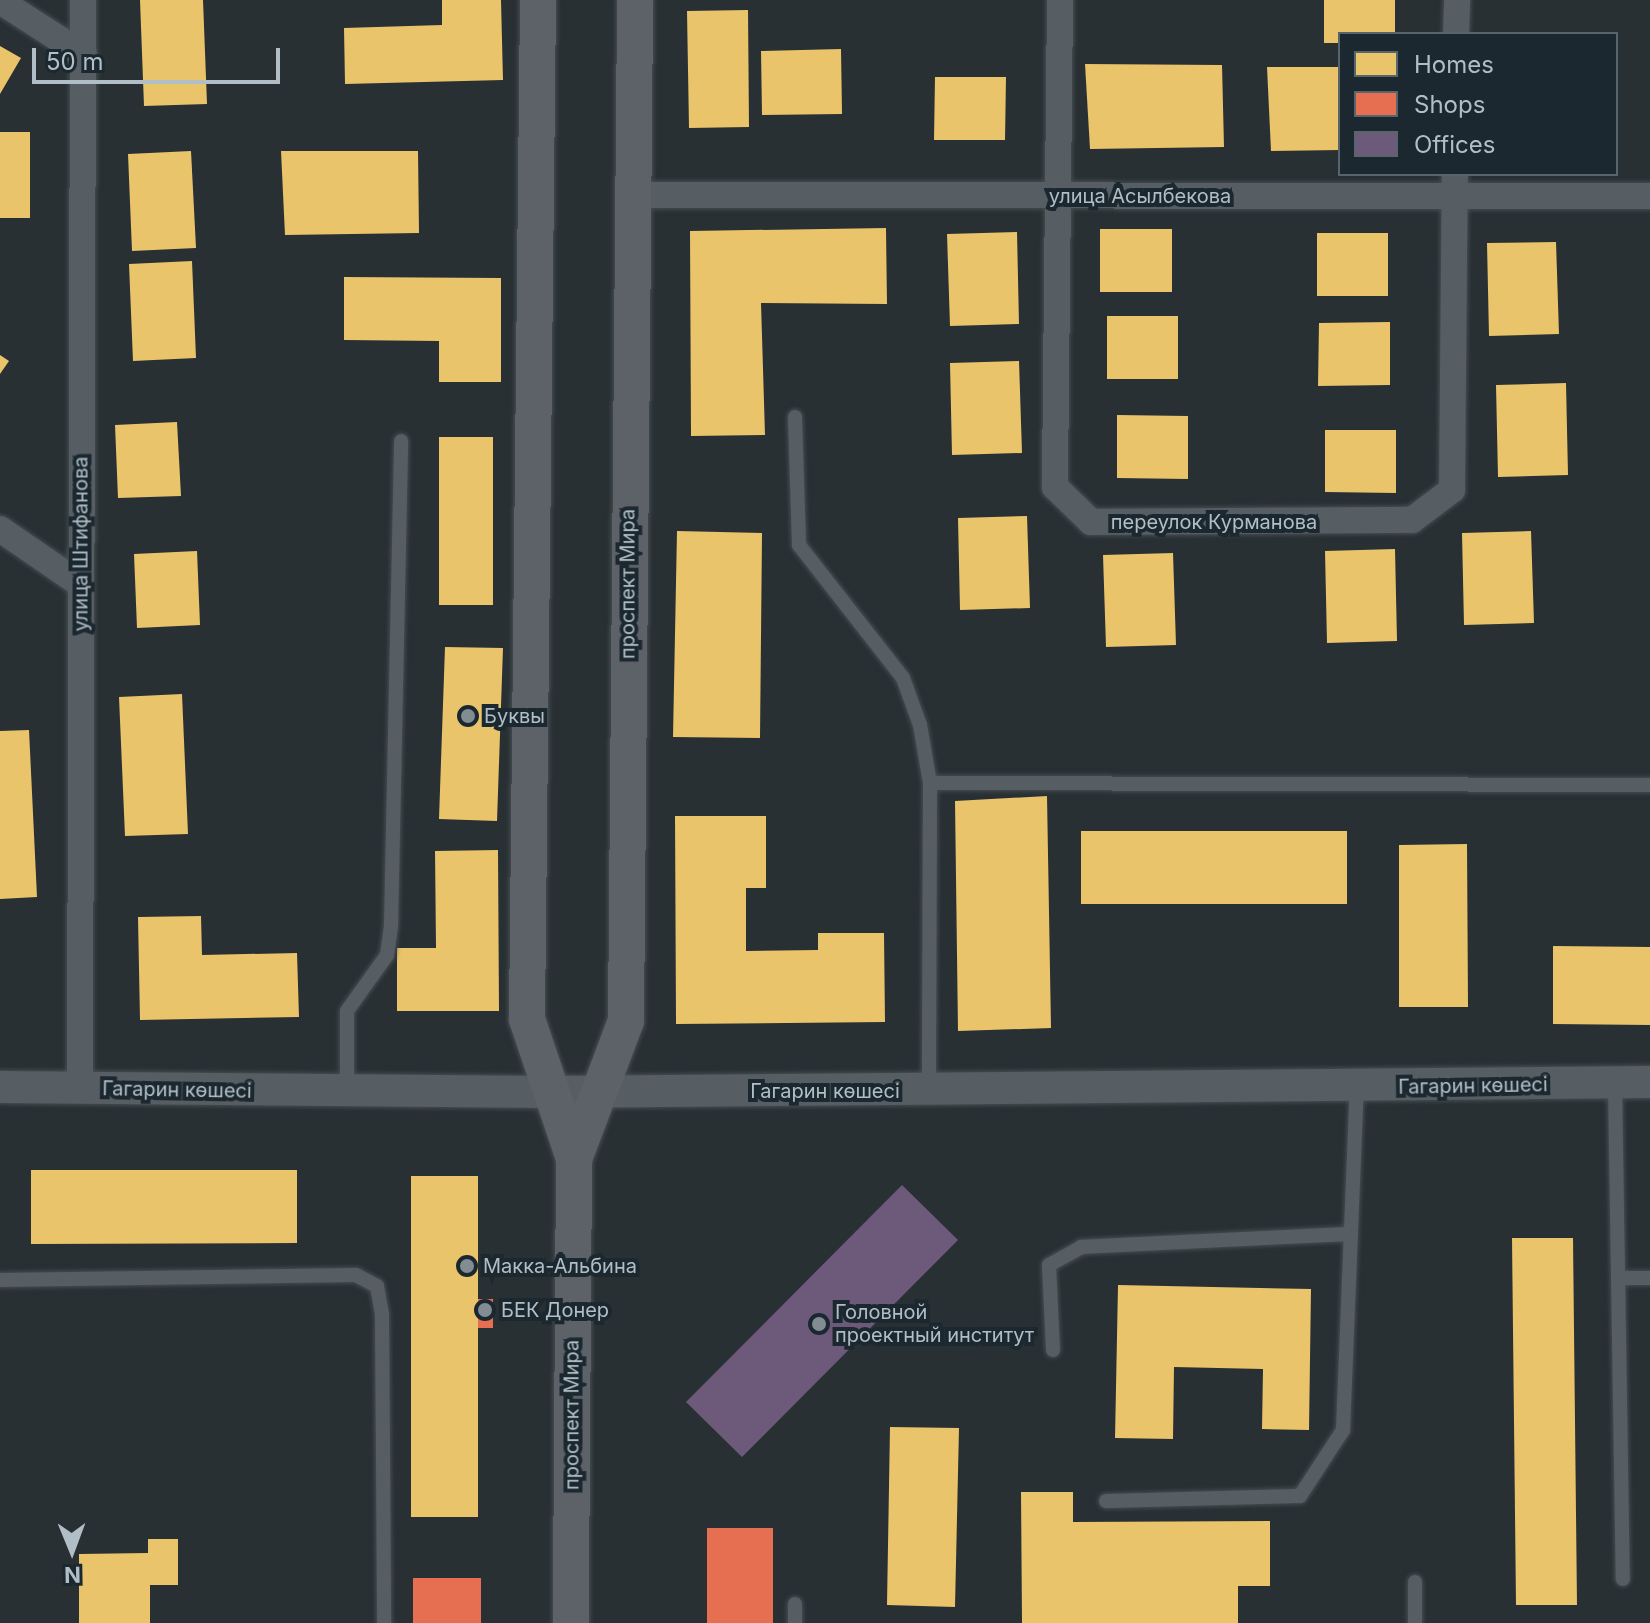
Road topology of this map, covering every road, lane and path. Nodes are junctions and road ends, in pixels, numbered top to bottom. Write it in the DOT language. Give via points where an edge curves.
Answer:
graph roads {
  1 [pos="83,0"];
  2 [pos="538,0"];
  3 [pos="635,0"];
  4 [pos="1060,0"];
  5 [pos="1457,0"];
  6 [pos="0,1"];
  7 [pos="1456,32"];
  8 [pos="84,55"];
  9 [pos="1454,185"];
  10 [pos="631,195"];
  11 [pos="1059,196"];
  12 [pos="1650,196"];
  13 [pos="795,417"];
  14 [pos="401,441"];
  15 [pos="0,529"];
  16 [pos="80,584"];
  17 [pos="930,783"];
  18 [pos="1650,785"];
  19 [pos="1650,1082"];
  20 [pos="1615,1083"];
  21 [pos="0,1087"];
  22 [pos="1357,1088"];
  23 [pos="80,1089"];
  24 [pos="347,1091"];
  25 [pos="929,1091"];
  26 [pos="551,1092"];
  27 [pos="599,1092"];
  28 [pos="574,1159"];
  29 [pos="1351,1234"];
  30 [pos="1618,1278"];
  31 [pos="1650,1278"];
  32 [pos="0,1280"];
  33 [pos="1053,1350"];
  34 [pos="1106,1501"];
  35 [pos="1623,1579"];
  36 [pos="1415,1582"];
  37 [pos="795,1604"];
  38 [pos="384,1623"];
  39 [pos="571,1623"];
  40 [pos="795,1623"];
  41 [pos="1415,1623"];
  1 -- 8 [label="street, улица Штифанова"];
  2 -- 26 [label="main road, проспект Мира" via="527,1019"];
  3 -- 10 [label="main road, проспект Мира"];
  4 -- 11 [label="street, переулок Курманова"];
  5 -- 7 [label="street"];
  6 -- 8 [label="street"];
  8 -- 16 [label="street, улица Штифанова"];
  9 -- 11 [label="street, улица Асылбекова"];
  9 -- 11 [label="street, переулок Курманова" via="1452,490 1412,520 1091,522 1055,487"];
  9 -- 12 [label="street, улица Асылбекова"];
  10 -- 11 [label="street, улица Асылбекова"];
  10 -- 27 [label="main road, проспект Мира" via="626,1021"];
  13 -- 17 [label="lane" via="799,545 903,678 920,725"];
  14 -- 24 [label="lane" via="391,926 387,955 347,1011"];
  15 -- 16 [label="street"];
  16 -- 23 [label="street, улица Штифанова"];
  17 -- 18 [label="lane"];
  17 -- 25 [label="lane"];
  19 -- 20 [label="street, Гагарин көшесі"];
  20 -- 22 [label="street, Гагарин көшесі"];
  20 -- 30 [label="lane"];
  21 -- 23 [label="street, Гагарин көшесі"];
  22 -- 25 [label="street, Гагарин көшесі"];
  22 -- 29 [label="lane"];
  23 -- 24 [label="street, Гагарин көшесі"];
  24 -- 26 [label="street, Гагарин көшесі"];
  25 -- 27 [label="street, Гагарин көшесі"];
  26 -- 27 [label="street, Гагарин көшесі"];
  26 -- 28 [label="main road, проспект Мира"];
  27 -- 28 [label="main road, проспект Мира"];
  28 -- 39 [label="main road, проспект Мира"];
  29 -- 33 [label="lane" via="1081,1247 1049,1265"];
  29 -- 34 [label="lane" via="1343,1430 1300,1496"];
  30 -- 31 [label="lane"];
  30 -- 35 [label="lane"];
  32 -- 38 [label="lane" via="356,1275 377,1286 382,1314"];
  36 -- 41 [label="lane"];
  37 -- 40 [label="lane"];
}
